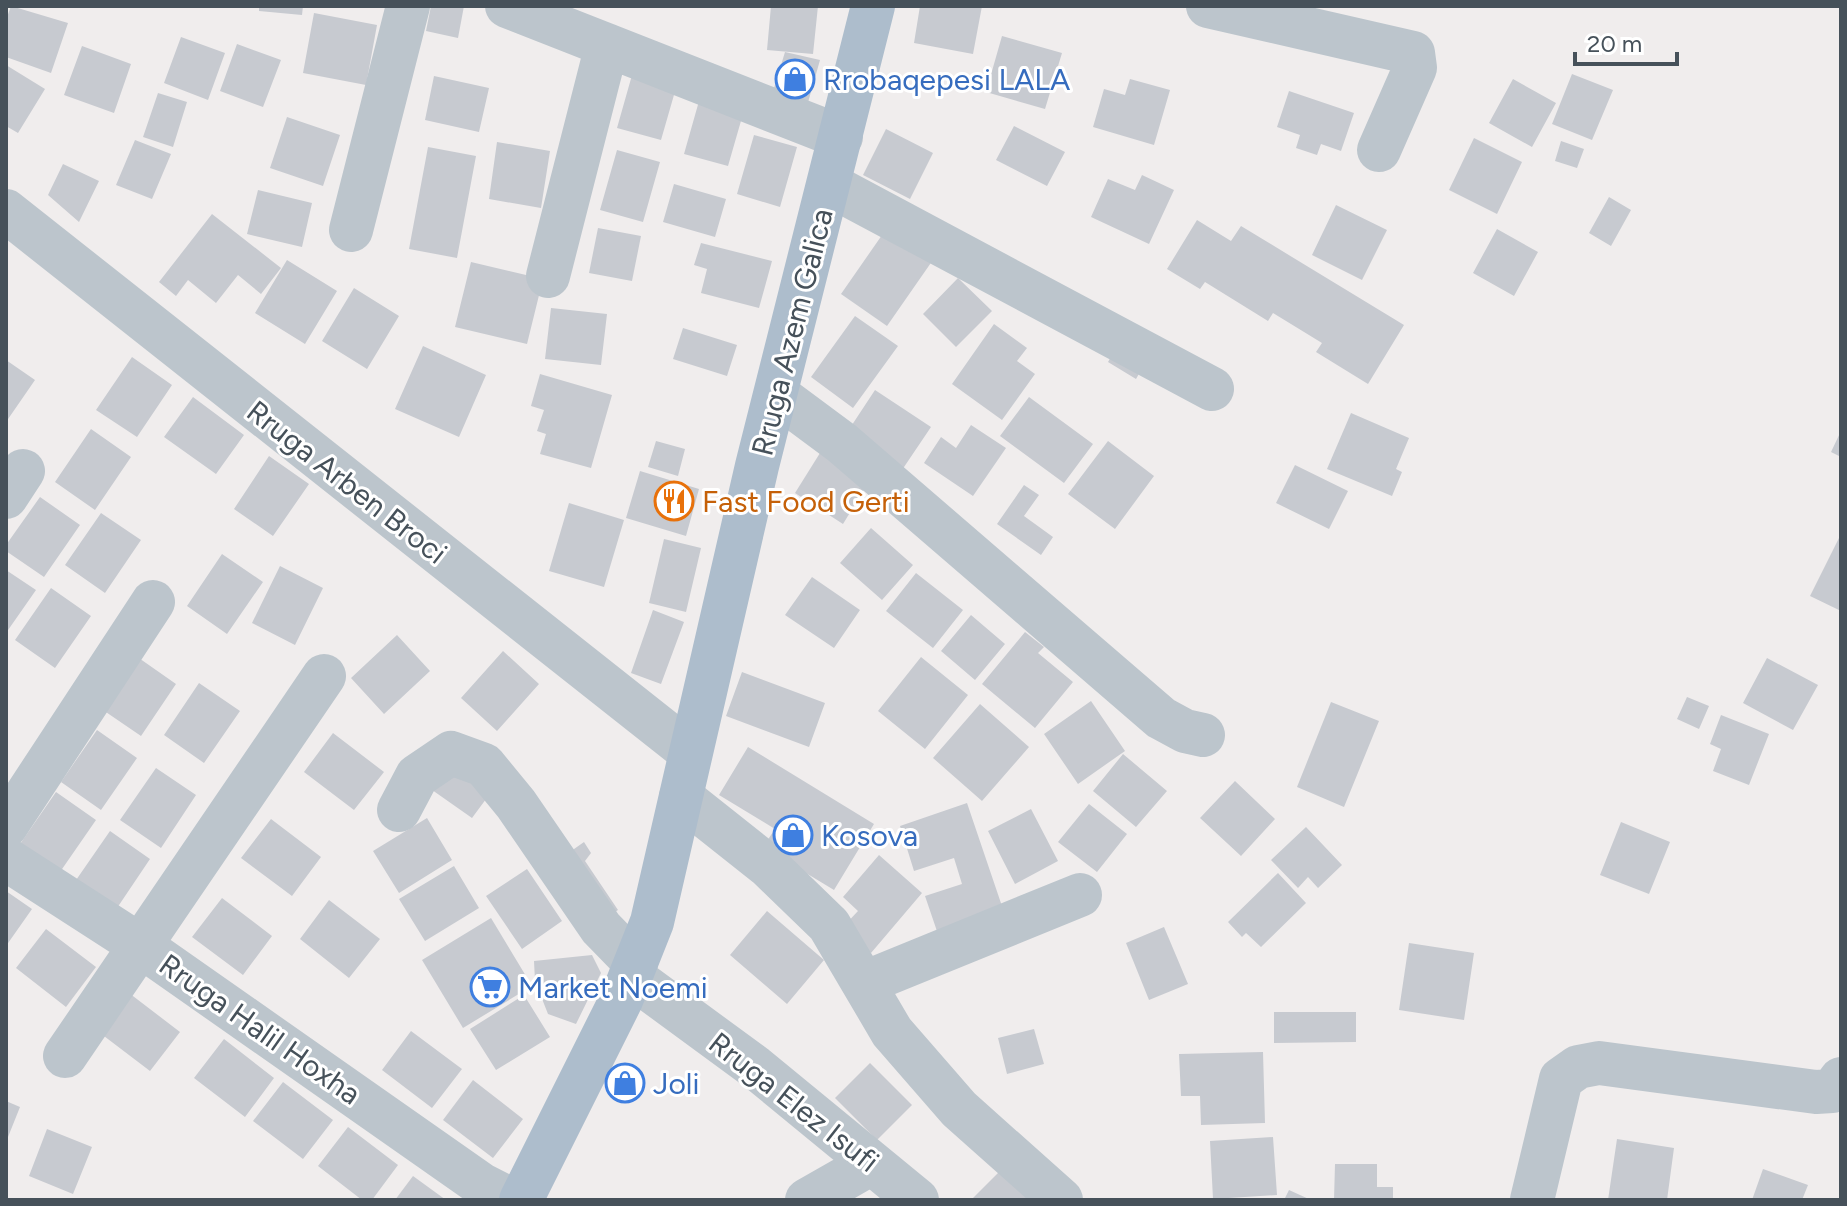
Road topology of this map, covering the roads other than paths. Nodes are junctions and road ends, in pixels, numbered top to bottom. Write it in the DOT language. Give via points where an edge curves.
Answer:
graph roads {
  1 [pos="408,6"];
  2 [pos="507,6"];
  3 [pos="873,6"];
  4 [pos="1208,6"];
  5 [pos="607,45"];
  6 [pos="841,137"];
  7 [pos="1379,150"];
  8 [pos="830,185"];
  9 [pos="6,211"];
  10 [pos="351,230"];
  11 [pos="548,276"];
  12 [pos="1212,389"];
  13 [pos="776,394"];
  14 [pos="153,602"];
  15 [pos="324,676"];
  16 [pos="1203,735"];
  17 [pos="689,751"];
  18 [pos="681,797"];
  19 [pos="399,810"];
  20 [pos="6,826"];
  21 [pos="6,859"];
  22 [pos="1080,895"];
  23 [pos="141,946"];
  24 [pos="634,970"];
  25 [pos="864,983"];
  26 [pos="65,1056"];
  27 [pos="1841,1079"];
  28 [pos="872,1163"];
  29 [pos="512,1200"];
  30 [pos="521,1200"];
  31 [pos="807,1200"];
  32 [pos="917,1200"];
  33 [pos="1061,1200"];
  34 [pos="1532,1200"];
  1 -- 10 [label="street"];
  2 -- 5 [label="street"];
  3 -- 6 [label="main road, Rruga Azem Galica"];
  4 -- 7 [label="street" via="1413,53 1415,68"];
  5 -- 6 [label="street"];
  5 -- 11 [label="street"];
  6 -- 8 [label="main road, Rruga Azem Galica"];
  8 -- 12 [label="street"];
  8 -- 13 [label="main road, Rruga Azem Galica"];
  9 -- 17 [label="street, Rruga Arben Broci"];
  13 -- 16 [label="street" via="842,443 1161,718"];
  13 -- 17 [label="main road, Rruga Azem Galica"];
  14 -- 20 [label="street"];
  15 -- 23 [label="street"];
  17 -- 18 [label="main road"];
  18 -- 24 [label="main road" via="652,922"];
  18 -- 25 [label="street" via="768,866 829,925"];
  19 -- 24 [label="street, Rruga Elez Isufi" via="417,776 451,753 484,765"];
  21 -- 23 [label="street, Rruga Halil Hoxha"];
  22 -- 25 [label="street"];
  23 -- 26 [label="street"];
  23 -- 29 [label="street, Rruga Halil Hoxha" via="482,1185"];
  24 -- 28 [label="street, Rruga Elez Isufi"];
  24 -- 30 [label="main road"];
  25 -- 33 [label="street" via="892,1032 959,1109"];
  27 -- 34 [label="street" via="1832,1091 1816,1092 1599,1063 1578,1067 1561,1079"];
  28 -- 31 [label="street"];
  28 -- 32 [label="street, Rruga Elez Isufi"];
}
